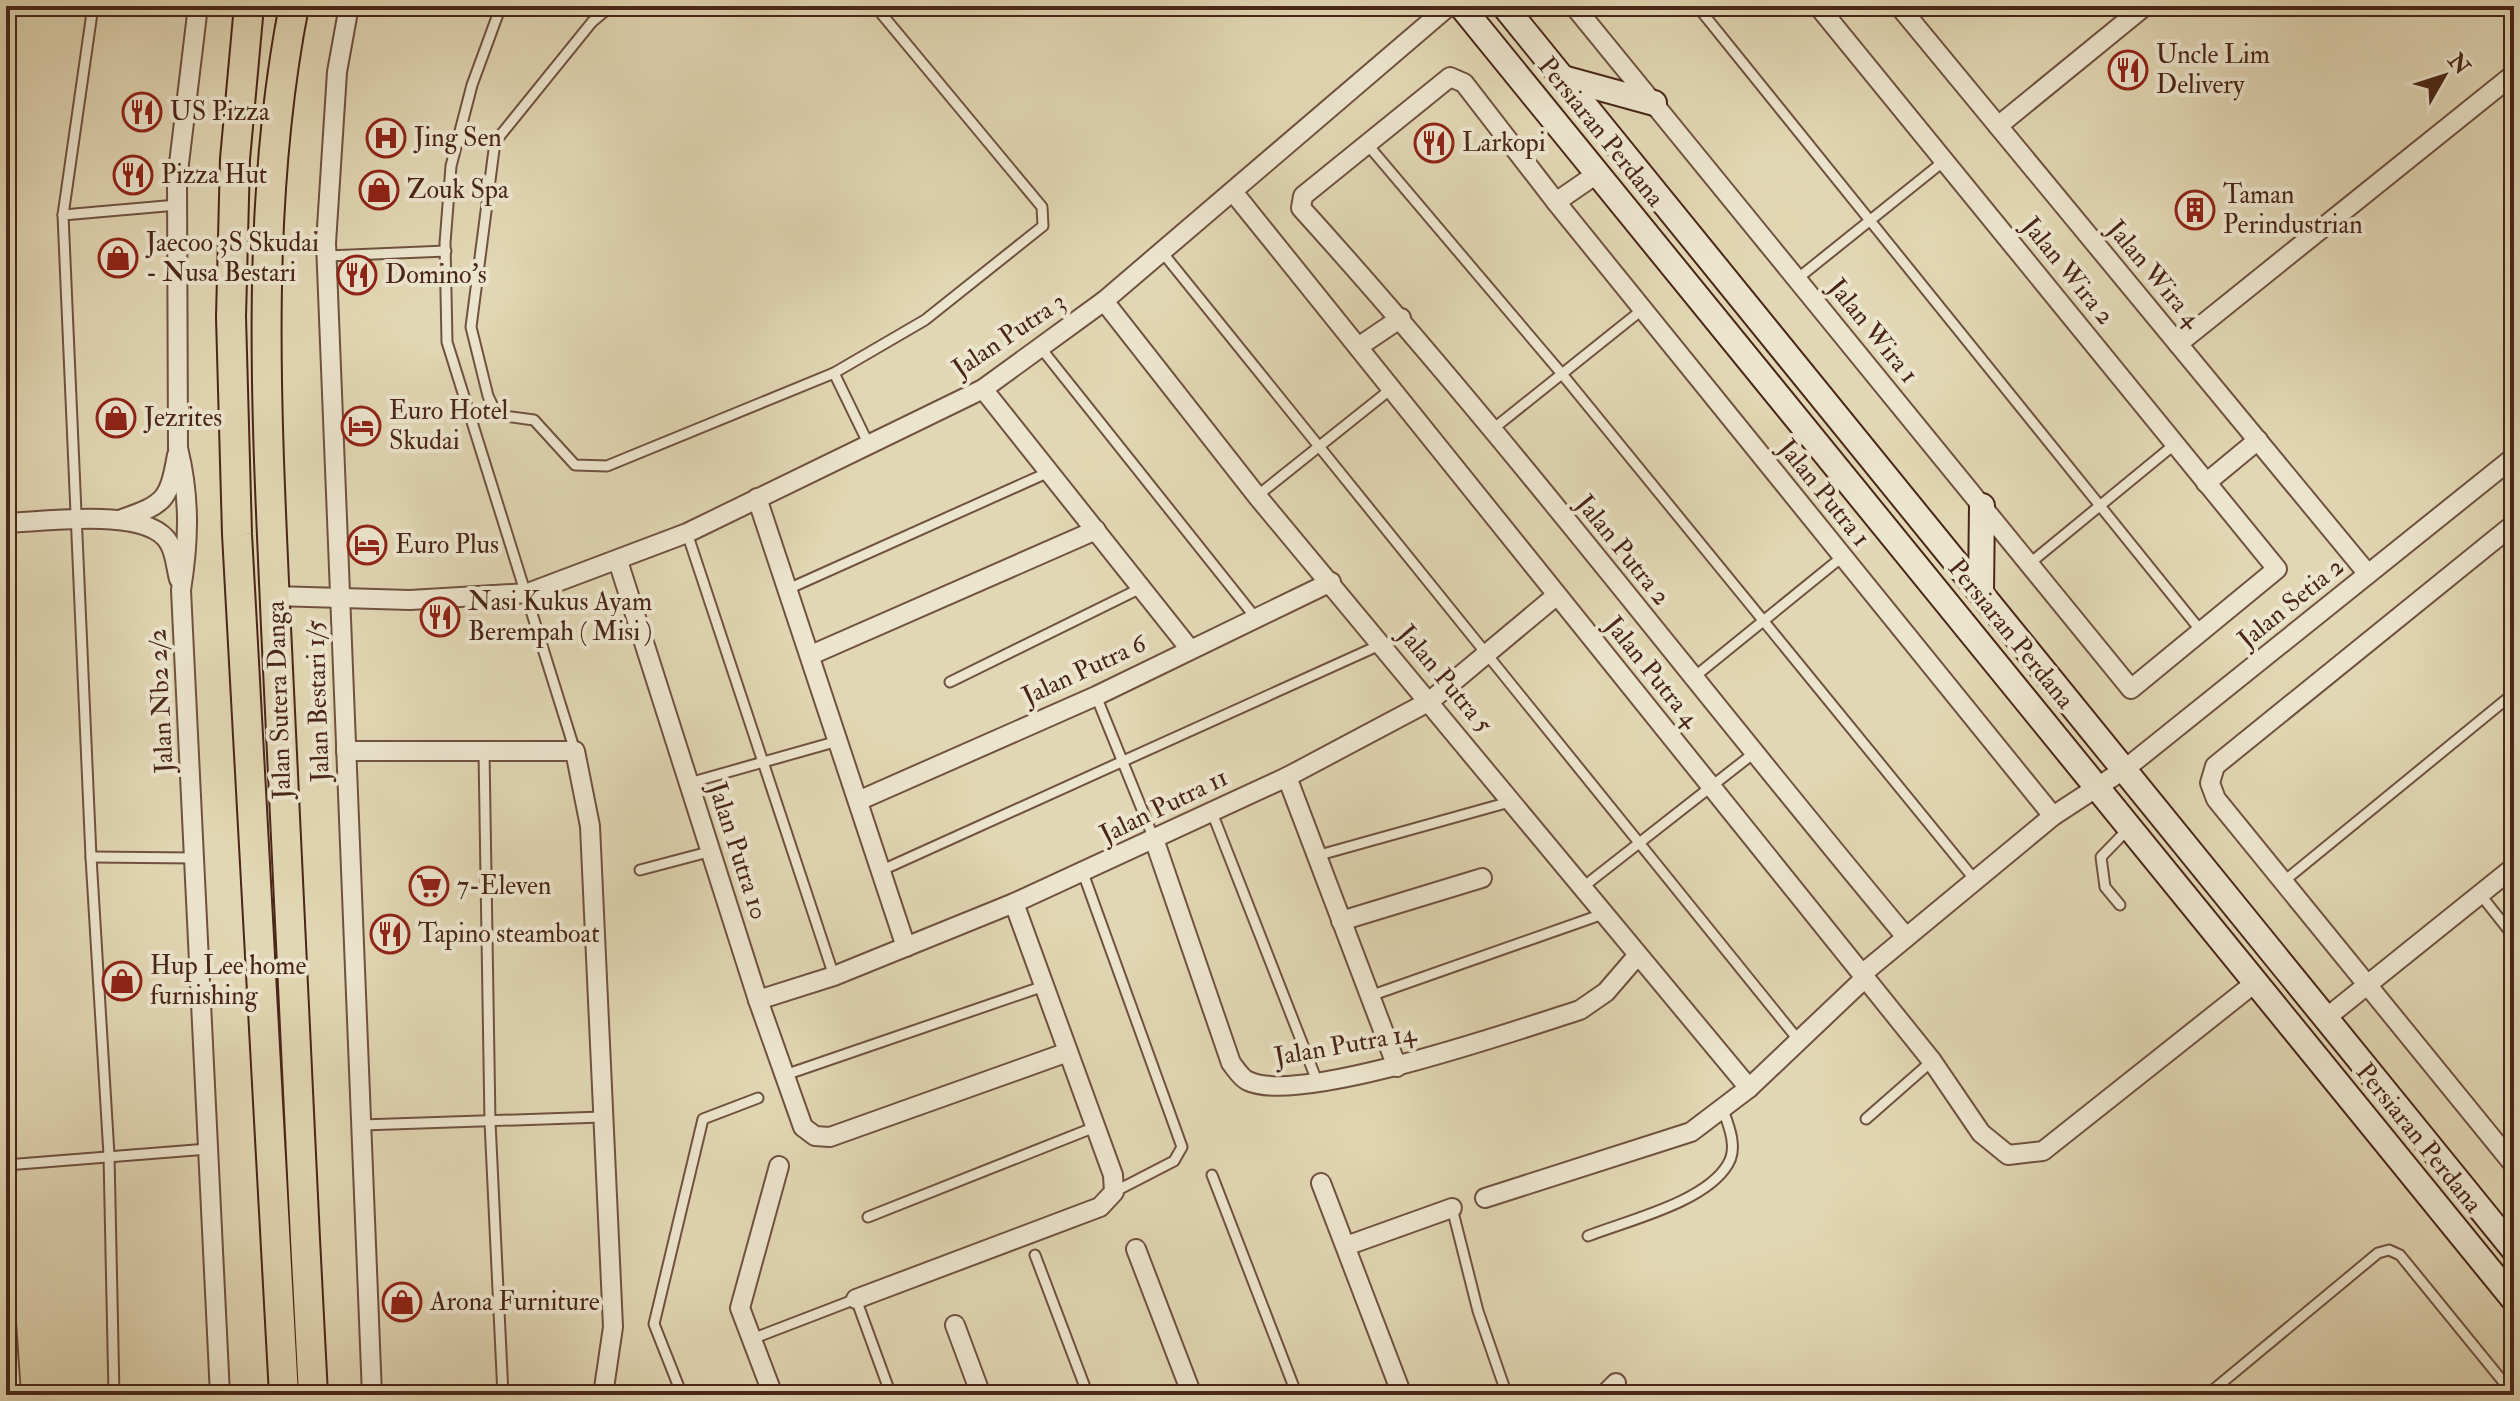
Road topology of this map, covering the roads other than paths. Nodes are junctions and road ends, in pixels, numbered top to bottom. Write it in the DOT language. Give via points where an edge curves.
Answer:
graph roads {
  1 [pos="93,6"];
  2 [pos="198,6"];
  3 [pos="249,6"];
  4 [pos="294,6"];
  5 [pos="349,6"];
  6 [pos="501,6"];
  7 [pos="611,6"];
  8 [pos="875,6"];
  9 [pos="1449,6"];
  10 [pos="1461,6"];
  11 [pos="1504,6"];
  12 [pos="1574,6"];
  13 [pos="1697,6"];
  14 [pos="1818,6"];
  15 [pos="1899,6"];
  16 [pos="2145,6"];
  17 [pos="2514,74"];
  18 [pos="1563,78"];
  19 [pos="1654,103"];
  20 [pos="1998,126"];
  21 [pos="1367,144"];
  22 [pos="1944,160"];
  23 [pos="1598,173"];
  24 [pos="1234,193"];
  25 [pos="1556,202"];
  26 [pos="177,205"];
  27 [pos="63,215"];
  28 [pos="1870,220"];
  29 [pos="446,251"];
  30 [pos="1162,252"];
  31 [pos="327,256"];
  32 [pos="1797,279"];
  33 [pos="1104,301"];
  34 [pos="1643,309"];
  35 [pos="1401,318"];
  36 [pos="2178,344"];
  37 [pos="1040,347"];
  38 [pos="1358,347"];
  39 [pos="834,373"];
  40 [pos="1562,374"];
  41 [pos="983,389"];
  42 [pos="1391,389"];
  43 [pos="1493,429"];
  44 [pos="2258,440"];
  45 [pos="2175,444"];
  46 [pos="869,445"];
  47 [pos="1321,447"];
  48 [pos="178,448"];
  49 [pos="2514,457"];
  50 [pos="1049,472"];
  51 [pos="2206,483"];
  52 [pos="1257,496"];
  53 [pos="757,498"];
  54 [pos="1982,506"];
  55 [pos="2099,506"];
  56 [pos="122,519"];
  57 [pos="75,521"];
  58 [pos="6,523"];
  59 [pos="2514,524"];
  60 [pos="1096,530"];
  61 [pos="687,533"];
  62 [pos="1842,557"];
  63 [pos="618,561"];
  64 [pos="2029,564"];
  65 [pos="2368,574"];
  66 [pos="1331,582"];
  67 [pos="1141,588"];
  68 [pos="788,589"];
  69 [pos="181,590"];
  70 [pos="1981,592"];
  71 [pos="528,593"];
  72 [pos="1557,595"];
  73 [pos="274,596"];
  74 [pos="340,597"];
  75 [pos="1255,617"];
  76 [pos="1762,622"];
  77 [pos="2201,631"];
  78 [pos="1382,644"];
  79 [pos="1189,648"];
  80 [pos="811,655"];
  81 [pos="1487,656"];
  82 [pos="1692,679"];
  83 [pos="950,682"];
  84 [pos="2514,693"];
  85 [pos="1096,696"];
  86 [pos="1430,701"];
  87 [pos="838,741"];
  88 [pos="346,751"];
  89 [pos="575,751"];
  90 [pos="484,752"];
  91 [pos="1754,753"];
  92 [pos="1125,762"];
  93 [pos="766,763"];
  94 [pos="2125,769"];
  95 [pos="1287,777"];
  96 [pos="689,783"];
  97 [pos="2098,786"];
  98 [pos="1711,787"];
  99 [pos="858,801"];
  100 [pos="1513,801"];
  101 [pos="1211,810"];
  102 [pos="2053,816"];
  103 [pos="2131,826"];
  104 [pos="1154,839"];
  105 [pos="1637,845"];
  106 [pos="712,851"];
  107 [pos="1316,856"];
  108 [pos="91,857"];
  109 [pos="194,858"];
  110 [pos="2514,867"];
  111 [pos="640,870"];
  112 [pos="878,872"];
  113 [pos="1083,873"];
  114 [pos="1482,878"];
  115 [pos="1975,880"];
  116 [pos="2283,882"];
  117 [pos="1583,887"];
  118 [pos="2480,894"];
  119 [pos="1014,903"];
  120 [pos="2120,905"];
  121 [pos="1603,914"];
  122 [pos="1341,921"];
  123 [pos="1906,937"];
  124 [pos="2514,937"];
  125 [pos="906,947"];
  126 [pos="1637,956"];
  127 [pos="834,976"];
  128 [pos="1863,976"];
  129 [pos="2256,982"];
  130 [pos="2367,985"];
  131 [pos="1044,986"];
  132 [pos="1370,996"];
  133 [pos="758,1000"];
  134 [pos="2326,1018"];
  135 [pos="1800,1042"];
  136 [pos="1068,1052"];
  137 [pos="1932,1061"];
  138 [pos="1397,1067"];
  139 [pos="785,1075"];
  140 [pos="1317,1081"];
  141 [pos="1749,1088"];
  142 [pos="758,1098"];
  143 [pos="1723,1110"];
  144 [pos="602,1117"];
  145 [pos="1866,1119"];
  146 [pos="490,1122"];
  147 [pos="361,1125"];
  148 [pos="1095,1127"];
  149 [pos="208,1149"];
  150 [pos="109,1155"];
  151 [pos="6,1165"];
  152 [pos="2514,1165"];
  153 [pos="779,1166"];
  154 [pos="1212,1175"];
  155 [pos="1321,1183"];
  156 [pos="1114,1192"];
  157 [pos="1485,1198"];
  158 [pos="1452,1208"];
  159 [pos="868,1217"];
  160 [pos="1588,1236"];
  161 [pos="1346,1246"];
  162 [pos="1136,1249"];
  163 [pos="2514,1250"];
  164 [pos="1035,1255"];
  165 [pos="856,1299"];
  166 [pos="2514,1300"];
  167 [pos="6,1322"];
  168 [pos="955,1325"];
  169 [pos="752,1339"];
  170 [pos="11,1395"];
  171 [pos="114,1395"];
  172 [pos="220,1395"];
  173 [pos="284,1395"];
  174 [pos="313,1395"];
  175 [pos="372,1395"];
  176 [pos="503,1395"];
  177 [pos="603,1395"];
  178 [pos="682,1395"];
  179 [pos="773,1395"];
  180 [pos="891,1395"];
  181 [pos="981,1395"];
  182 [pos="1088,1395"];
  183 [pos="1192,1395"];
  184 [pos="1297,1395"];
  185 [pos="1402,1395"];
  186 [pos="1507,1395"];
  187 [pos="2207,1395"];
  188 [pos="2514,1395"];
  1 -- 27 [label="lane"];
  2 -- 26 [label="street, Jalan Nb2 2/2"];
  3 -- 173 [label="main road, Jalan Sutera Danga" via="235,159 231,317 237,534"];
  4 -- 73 [label="main road, Jalan Sutera Danga" via="274,162 266,316"];
  5 -- 31 [label="street, Jalan Bestari 1/5" via="337,72"];
  6 -- 29 [label="lane" via="472,85 451,166"];
  7 -- 39 [label="lane" via="592,22 495,142 471,327 497,415 534,420 575,465 607,466"];
  8 -- 39 [label="lane" via="1042,207 1043,226 925,320"];
  9 -- 24 [label="street, Jalan Putra 3"];
  10 -- 23 [label="main road, Persiaran Perdana"];
  11 -- 18 [label="main road, Persiaran Perdana"];
  12 -- 19 [label="street, Jalan Wira 1"];
  13 -- 28 [label="lane"];
  14 -- 22 [label="street, Jalan Wira 2"];
  15 -- 20 [label="street, Jalan Wira 4"];
  16 -- 20 [label="street"];
  17 -- 36 [label="street"];
  18 -- 19 [label="main road"];
  18 -- 70 [label="main road, Persiaran Perdana"];
  19 -- 32 [label="street, Jalan Wira 1"];
  20 -- 36 [label="street, Jalan Wira 4"];
  21 -- 25 [label="street, Jalan Putra 1" via="1450,77 1464,83"];
  21 -- 35 [label="street, Jalan Putra 2" via="1303,196 1301,208"];
  21 -- 40 [label="lane"];
  22 -- 28 [label="lane"];
  22 -- 45 [label="street, Jalan Wira 2"];
  23 -- 25 [label="street"];
  23 -- 97 [label="main road, Persiaran Perdana"];
  24 -- 30 [label="street, Jalan Putra 3"];
  24 -- 38 [label="street, Jalan Putra 4"];
  25 -- 34 [label="street, Jalan Putra 1"];
  26 -- 27 [label="lane"];
  26 -- 48 [label="street, Jalan Nb2 2/2"];
  27 -- 57 [label="lane"];
  28 -- 32 [label="lane"];
  28 -- 55 [label="lane"];
  29 -- 31 [label="lane"];
  29 -- 71 [label="lane" via="447,342"];
  30 -- 33 [label="street, Jalan Putra 3"];
  30 -- 47 [label="lane"];
  31 -- 74 [label="street, Jalan Bestari 1/5"];
  32 -- 54 [label="street, Jalan Wira 1"];
  33 -- 37 [label="street, Jalan Putra 3"];
  33 -- 52 [label="street, Jalan Putra 5"];
  34 -- 40 [label="lane"];
  34 -- 62 [label="street, Jalan Putra 1"];
  35 -- 38 [label="street"];
  35 -- 43 [label="street, Jalan Putra 2"];
  36 -- 44 [label="street, Jalan Wira 4"];
  37 -- 41 [label="street, Jalan Putra 3"];
  37 -- 75 [label="lane"];
  38 -- 42 [label="street, Jalan Putra 4"];
  39 -- 46 [label="lane"];
  40 -- 43 [label="lane"];
  40 -- 76 [label="lane"];
  41 -- 46 [label="street, Jalan Putra 3"];
  41 -- 50 [label="street"];
  42 -- 47 [label="lane"];
  42 -- 72 [label="street, Jalan Putra 4"];
  43 -- 82 [label="street, Jalan Putra 2"];
  44 -- 51 [label="street"];
  44 -- 65 [label="street, Jalan Wira 4"];
  45 -- 51 [label="street, Jalan Wira 2"];
  45 -- 55 [label="lane"];
  46 -- 53 [label="street, Jalan Putra 3"];
  47 -- 52 [label="lane"];
  47 -- 81 [label="lane"];
  48 -- 56 [label="street" via="171,489 158,506"];
  48 -- 69 [label="street, Jalan Nb2 2/2" via="187,485 188,529"];
  49 -- 65 [label="street, Jalan Setia 2"];
  50 -- 60 [label="street"];
  50 -- 68 [label="lane"];
  51 -- 77 [label="street, Jalan Wira 2" via="2277,569"];
  52 -- 66 [label="street, Jalan Putra 5"];
  53 -- 61 [label="street, Jalan Putra 3"];
  53 -- 68 [label="street"];
  54 -- 64 [label="street, Jalan Wira 1"];
  54 -- 70 [label="main road"];
  55 -- 64 [label="lane"];
  55 -- 77 [label="lane"];
  56 -- 57 [label="street"];
  56 -- 69 [label="street" via="158,529 170,543"];
  57 -- 58 [label="street"];
  57 -- 108 [label="lane"];
  59 -- 116 [label="street" via="2215,766 2210,783 2216,799"];
  60 -- 67 [label="street"];
  60 -- 80 [label="street"];
  61 -- 63 [label="street, Jalan Putra 3"];
  61 -- 93 [label="lane"];
  62 -- 76 [label="lane"];
  62 -- 102 [label="street, Jalan Putra 1"];
  63 -- 71 [label="street, Jalan Putra 3"];
  63 -- 96 [label="street, Jalan Putra 10"];
  64 -- 77 [label="street, Jalan Wira 1" via="2131,689"];
  65 -- 94 [label="street, Jalan Setia 2"];
  66 -- 75 [label="street, Jalan Putra 6"];
  66 -- 78 [label="street, Jalan Putra 5"];
  67 -- 79 [label="street"];
  67 -- 83 [label="lane"];
  68 -- 80 [label="street"];
  69 -- 109 [label="street, Jalan Nb2 2/2"];
  70 -- 94 [label="main road, Persiaran Perdana"];
  71 -- 74 [label="street, Jalan Putra 3" via="410,600"];
  71 -- 89 [label="lane"];
  72 -- 81 [label="street, Jalan Putra 11"];
  72 -- 98 [label="street, Jalan Putra 4"];
  73 -- 74 [label="street, Jalan Putra 3"];
  73 -- 174 [label="main road, Jalan Sutera Danga"];
  74 -- 88 [label="street, Jalan Bestari 1/5"];
  75 -- 79 [label="street, Jalan Putra 6"];
  76 -- 82 [label="lane"];
  76 -- 115 [label="lane"];
  78 -- 86 [label="street, Jalan Putra 5"];
  78 -- 92 [label="lane"];
  79 -- 85 [label="street, Jalan Putra 6"];
  80 -- 87 [label="street"];
  81 -- 86 [label="street, Jalan Putra 11"];
  81 -- 105 [label="lane"];
  82 -- 91 [label="street, Jalan Putra 2"];
  84 -- 116 [label="lane"];
  85 -- 92 [label="lane"];
  85 -- 99 [label="street, Jalan Putra 6"];
  86 -- 95 [label="street, Jalan Putra 11"];
  86 -- 100 [label="street, Jalan Putra 5"];
  87 -- 93 [label="lane"];
  87 -- 99 [label="street"];
  88 -- 90 [label="street"];
  88 -- 147 [label="street, Jalan Bestari 1/5"];
  89 -- 90 [label="street"];
  89 -- 144 [label="street" via="590,826"];
  90 -- 146 [label="lane"];
  91 -- 98 [label="lane"];
  91 -- 123 [label="street, Jalan Putra 2"];
  92 -- 104 [label="lane"];
  92 -- 112 [label="lane"];
  93 -- 96 [label="lane"];
  93 -- 127 [label="lane"];
  94 -- 97 [label="street, Jalan Setia 2"];
  94 -- 134 [label="main road, Persiaran Perdana"];
  95 -- 101 [label="street, Jalan Putra 11"];
  95 -- 107 [label="street"];
  96 -- 106 [label="street, Jalan Putra 10"];
  97 -- 102 [label="street, Jalan Setia 2"];
  97 -- 103 [label="main road, Persiaran Perdana"];
  98 -- 105 [label="lane"];
  98 -- 128 [label="street, Jalan Putra 4"];
  99 -- 112 [label="street"];
  100 -- 107 [label="lane"];
  100 -- 117 [label="street, Jalan Putra 5"];
  101 -- 104 [label="street, Jalan Putra 11"];
  101 -- 140 [label="lane"];
  102 -- 115 [label="street, Jalan Setia 2"];
  103 -- 120 [label="lane" via="2101,857 2105,887"];
  103 -- 129 [label="main road, Persiaran Perdana"];
  104 -- 113 [label="street, Jalan Putra 11"];
  104 -- 140 [label="street, Jalan Putra 14" via="1231,1063 1246,1080 1268,1086"];
  105 -- 117 [label="lane"];
  105 -- 135 [label="lane"];
  106 -- 111 [label="lane"];
  106 -- 133 [label="street, Jalan Putra 10"];
  107 -- 122 [label="street"];
  108 -- 109 [label="lane"];
  108 -- 150 [label="lane"];
  109 -- 149 [label="street, Jalan Nb2 2/2"];
  110 -- 118 [label="street"];
  112 -- 125 [label="street"];
  113 -- 119 [label="street, Jalan Putra 11"];
  113 -- 156 [label="lane" via="1182,1147 1174,1161"];
  114 -- 122 [label="street"];
  115 -- 123 [label="street, Jalan Setia 2"];
  116 -- 130 [label="street"];
  117 -- 121 [label="street, Jalan Putra 5"];
  118 -- 124 [label="lane"];
  118 -- 130 [label="street"];
  119 -- 125 [label="street, Jalan Putra 11"];
  119 -- 131 [label="street"];
  121 -- 126 [label="street, Jalan Putra 5"];
  121 -- 132 [label="lane"];
  122 -- 132 [label="street"];
  123 -- 128 [label="street, Jalan Setia 2"];
  125 -- 127 [label="street, Jalan Putra 11"];
  126 -- 138 [label="street, Jalan Putra 14" via="1606,992 1580,1010"];
  126 -- 141 [label="street, Jalan Putra 5"];
  127 -- 133 [label="street, Jalan Putra 11"];
  128 -- 135 [label="street, Jalan Setia 2"];
  128 -- 137 [label="street, Jalan Putra 4"];
  129 -- 137 [label="street, Jalan Putra 4" via="2043,1151 2008,1155 1981,1133"];
  129 -- 166 [label="main road, Persiaran Perdana"];
  130 -- 134 [label="street"];
  130 -- 152 [label="street"];
  131 -- 136 [label="street"];
  131 -- 139 [label="lane"];
  132 -- 138 [label="street"];
  133 -- 139 [label="street, Jalan Putra 10"];
  134 -- 163 [label="main road, Persiaran Perdana"];
  135 -- 141 [label="street, Jalan Setia 2"];
  136 -- 139 [label="street, Jalan Putra 10" via="830,1137 815,1136 803,1127"];
  136 -- 148 [label="street"];
  137 -- 145 [label="lane"];
  138 -- 140 [label="street, Jalan Putra 14"];
  141 -- 143 [label="street, Jalan Setia 2"];
  142 -- 178 [label="lane" via="703,1119 654,1324"];
  143 -- 157 [label="street, Jalan Setia 2" via="1691,1132"];
  143 -- 160 [label="lane" via="1732,1133 1730,1162 1705,1190"];
  144 -- 146 [label="lane"];
  144 -- 177 [label="street" via="613,1327"];
  146 -- 147 [label="lane"];
  146 -- 176 [label="lane"];
  147 -- 175 [label="street, Jalan Bestari 1/5"];
  148 -- 156 [label="street"];
  148 -- 159 [label="lane"];
  149 -- 150 [label="lane"];
  149 -- 172 [label="street, Jalan Nb2 2/2"];
  150 -- 151 [label="lane"];
  150 -- 171 [label="lane"];
  153 -- 169 [label="street" via="740,1308"];
  154 -- 184 [label="lane"];
  155 -- 161 [label="street"];
  156 -- 165 [label="street" via="1100,1207"];
  158 -- 161 [label="street"];
  158 -- 186 [label="lane" via="1478,1311"];
  161 -- 185 [label="street"];
  162 -- 183 [label="street"];
  164 -- 182 [label="lane"];
  165 -- 169 [label="lane"];
  165 -- 180 [label="lane"];
  167 -- 170 [label="street"];
  168 -- 181 [label="street"];
  169 -- 179 [label="street"];
  187 -- 188 [label="lane" via="2378,1253 2389,1250 2400,1255"];
}
